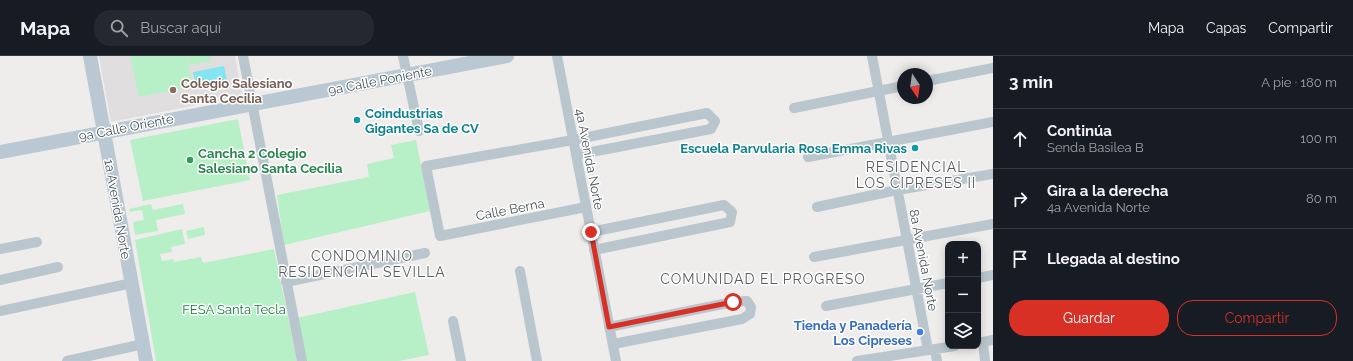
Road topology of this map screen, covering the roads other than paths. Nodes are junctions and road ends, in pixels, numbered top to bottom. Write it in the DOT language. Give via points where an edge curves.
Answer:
graph roads {
  1 [pos="90,56"];
  2 [pos="243,56"];
  3 [pos="403,56"];
  4 [pos="508,56"];
  5 [pos="557,56"];
  6 [pos="872,56"];
  7 [pos="993,68"];
  8 [pos="407,75"];
  9 [pos="933,80"];
  10 [pos="897,87"];
  11 [pos="878,91"];
  12 [pos="252,104"];
  13 [pos="794,108"];
  14 [pos="993,122"];
  15 [pos="104,131"];
  16 [pos="419,131"];
  17 [pos="574,140"];
  18 [pos="888,141"];
  19 [pos="0,152"];
  20 [pos="576,155"];
  21 [pos="808,157"];
  22 [pos="993,174"];
  23 [pos="897,190"];
  24 [pos="586,207"];
  25 [pos="817,207"];
  26 [pos="993,224"];
  27 [pos="591,232"];
  28 [pos="907,240"];
  29 [pos="37,242"];
  30 [pos="0,249"];
  31 [pos="594,250"];
  32 [pos="425,253"];
  33 [pos="814,257"];
  34 [pos="58,268"];
  35 [pos="520,271"];
  36 [pos="993,275"];
  37 [pos="981,277"];
  38 [pos="0,280"];
  39 [pos="286,282"];
  40 [pos="132,283"];
  41 [pos="945,284"];
  42 [pos="916,289"];
  43 [pos="826,306"];
  44 [pos="0,311"];
  45 [pos="453,321"];
  46 [pos="609,327"];
  47 [pos="993,340"];
  48 [pos="981,342"];
  49 [pos="143,344"];
  50 [pos="613,344"];
  51 [pos="981,346"];
  52 [pos="945,348"];
  53 [pos="932,350"];
  54 [pos="888,359"];
  55 [pos="66,361"];
  56 [pos="146,361"];
  57 [pos="302,361"];
  58 [pos="461,361"];
  59 [pos="537,361"];
  60 [pos="616,361"];
  61 [pos="857,361"];
  62 [pos="937,361"];
  63 [pos="985,361"];
  1 -- 15 [label="main road, 1a Avenida Norte"];
  2 -- 12 [label="street"];
  3 -- 8 [label="street"];
  4 -- 8 [label="main road, 9a Calle Poniente"];
  5 -- 17 [label="street, 4a Avenida Norte"];
  6 -- 11 [label="street, 8a Avenida Norte"];
  7 -- 9 [label="street"];
  8 -- 12 [label="main road, 9a Calle Poniente"];
  8 -- 16 [label="street"];
  10 -- 11 [label="street"];
  11 -- 13 [label="street"];
  11 -- 18 [label="street, 8a Avenida Norte"];
  12 -- 15 [label="main road, 9a Calle Oriente"];
  12 -- 39 [label="street"];
  14 -- 18 [label="street"];
  15 -- 19 [label="main road, 9a Calle Oriente"];
  15 -- 40 [label="main road, 1a Avenida Norte"];
  17 -- 20 [label="street, 4a Avenida Norte"];
  17 -- 20 [label="street" via="707,113 715,121 711,129"];
  17 -- 24 [label="street, Calle Berna" via="426,166 440,236"];
  18 -- 21 [label="street"];
  18 -- 23 [label="street, 8a Avenida Norte"];
  20 -- 24 [label="street, 4a Avenida Norte"];
  22 -- 23 [label="street"];
  23 -- 25 [label="street"];
  23 -- 28 [label="street, 8a Avenida Norte"];
  24 -- 27 [label="street, 4a Avenida Norte"];
  26 -- 28 [label="street"];
  27 -- 31 [label="street, 4a Avenida Norte"];
  27 -- 31 [label="street" via="724,205 732,212 730,222"];
  28 -- 33 [label="street"];
  28 -- 42 [label="street, 8a Avenida Norte"];
  29 -- 30 [label="street"];
  31 -- 46 [label="street, 4a Avenida Norte"];
  32 -- 39 [label="street"];
  34 -- 38 [label="street"];
  35 -- 59 [label="street"];
  36 -- 37 [label="street"];
  39 -- 57 [label="street"];
  40 -- 44 [label="street"];
  40 -- 49 [label="main road, 1a Avenida Norte"];
  41 -- 42 [label="street"];
  42 -- 43 [label="street"];
  42 -- 53 [label="street, 8a Avenida Norte"];
  45 -- 58 [label="street"];
  46 -- 50 [label="street, 4a Avenida Norte"];
  46 -- 50 [label="street" via="733,302 747,301 751,307 750,314 742,319"];
  47 -- 48 [label="street"];
  49 -- 55 [label="street"];
  49 -- 56 [label="main road, 1a Avenida Norte"];
  50 -- 60 [label="street, 4a Avenida Norte"];
  51 -- 63 [label="street"];
  52 -- 53 [label="street"];
  53 -- 54 [label="street"];
  53 -- 62 [label="street, 8a Avenida Norte"];
  54 -- 61 [label="street"];
}
